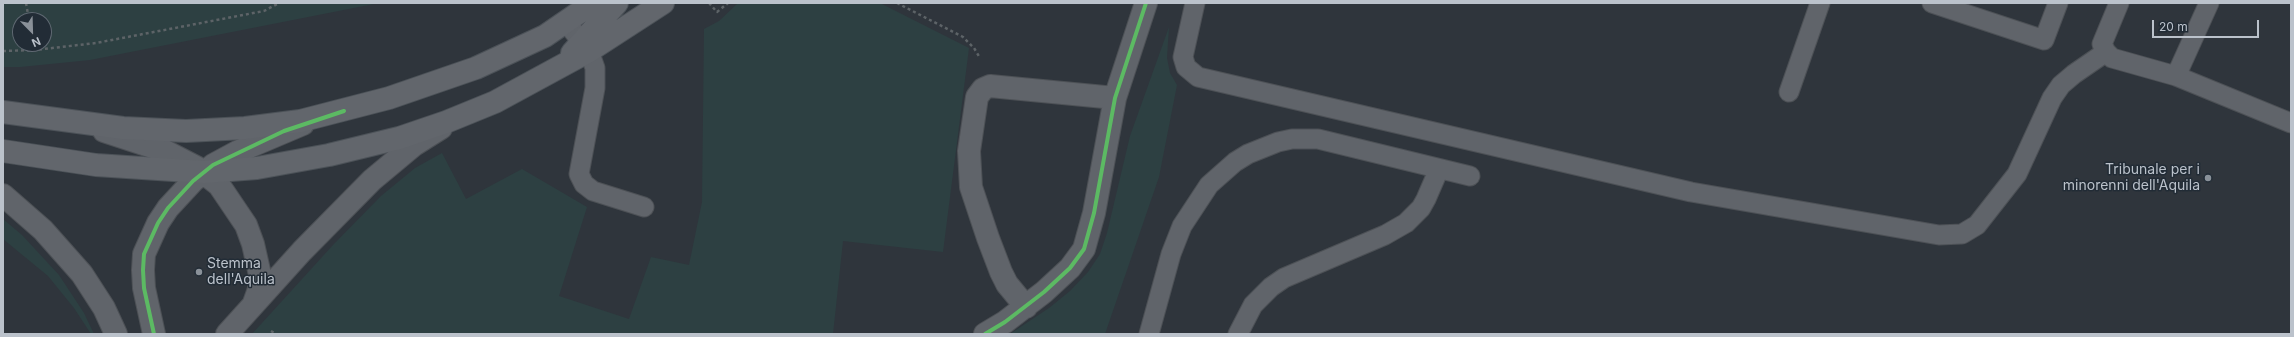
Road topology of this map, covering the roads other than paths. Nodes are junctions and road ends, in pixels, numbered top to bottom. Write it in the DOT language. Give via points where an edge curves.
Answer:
graph roads {
  1 [pos="593,3"];
  2 [pos="617,3"];
  3 [pos="663,3"];
  4 [pos="1146,3"];
  5 [pos="1195,3"];
  6 [pos="1820,3"];
  7 [pos="1932,3"];
  8 [pos="2058,3"];
  9 [pos="2119,3"];
  10 [pos="2209,3"];
  11 [pos="566,22"];
  12 [pos="586,47"];
  13 [pos="2106,52"];
  14 [pos="2176,76"];
  15 [pos="1789,92"];
  16 [pos="1115,98"];
  17 [pos="344,111"];
  18 [pos="3,112"];
  19 [pos="472,112"];
  20 [pos="63,121"];
  21 [pos="2291,123"];
  22 [pos="3,151"];
  23 [pos="1439,169"];
  24 [pos="204,172"];
  25 [pos="1470,176"];
  26 [pos="3,195"];
  27 [pos="644,207"];
  28 [pos="254,304"];
  29 [pos="1026,307"];
  30 [pos="116,334"];
  31 [pos="154,334"];
  32 [pos="227,334"];
  33 [pos="985,334"];
  34 [pos="1149,334"];
  35 [pos="1238,334"];
  1 -- 11 [label="main road"];
  2 -- 12 [label="main road"];
  3 -- 12 [label="main road"];
  4 -- 16 [label="street"];
  5 -- 13 [label="lane" via="1183,57 1186,67 1198,77 1691,192 1939,235 1962,234 1977,226 2017,174 2052,98 2061,85"];
  6 -- 15 [label="lane"];
  7 -- 8 [label="lane" via="2044,40"];
  9 -- 13 [label="lane" via="2103,40"];
  10 -- 14 [label="lane"];
  11 -- 12 [label="lane"];
  11 -- 17 [label="main road" via="511,54 389,98"];
  12 -- 19 [label="main road" via="540,79"];
  12 -- 27 [label="lane" via="594,63 596,81 578,174 592,192"];
  13 -- 14 [label="lane" via="2116,60"];
  14 -- 21 [label="lane"];
  16 -- 29 [label="street" via="1088,240 1070,268"];
  16 -- 29 [label="street" via="996,86 980,91 974,104 969,150 971,187 1001,272 1007,284"];
  17 -- 20 [label="main road" via="300,121 245,128 123,128"];
  17 -- 24 [label="street" via="237,152"];
  18 -- 20 [label="main road"];
  19 -- 24 [label="main road" via="399,138 328,156 256,168"];
  19 -- 28 [label="street" via="436,130 388,166 302,251"];
  20 -- 24 [label="street" via="114,133 153,146"];
  22 -- 24 [label="main road" via="96,165"];
  23 -- 25 [label="lane"];
  23 -- 34 [label="lane" via="1318,140 1292,139 1248,154 1209,185 1182,226 1171,254"];
  23 -- 35 [label="lane" via="1426,199 1410,219 1385,235 1278,283 1253,305"];
  24 -- 28 [label="street" via="226,193 246,225 259,267 260,282"];
  24 -- 31 [label="street" via="168,208 144,254 144,288"];
  26 -- 30 [label="street" via="43,230 82,274 104,308"];
  28 -- 32 [label="street"];
  29 -- 33 [label="street"];
}
